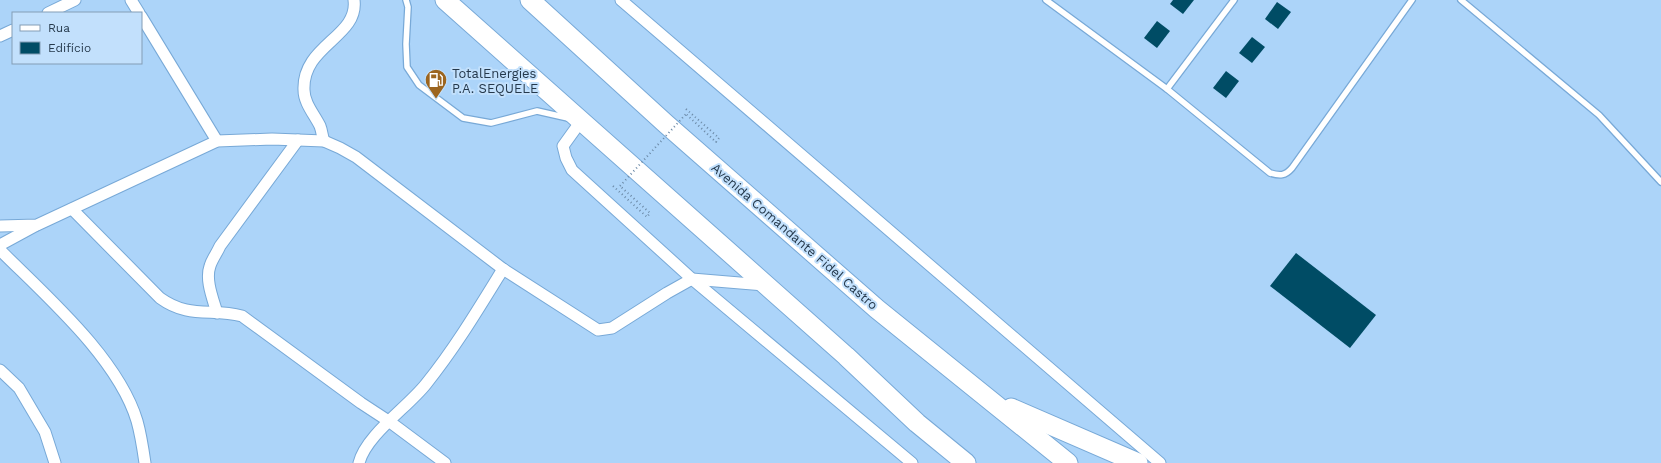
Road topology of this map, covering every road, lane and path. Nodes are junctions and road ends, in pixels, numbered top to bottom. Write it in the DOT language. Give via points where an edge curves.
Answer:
graph roads {
  1 [pos="76,0"];
  2 [pos="131,0"];
  3 [pos="354,0"];
  4 [pos="406,0"];
  5 [pos="445,0"];
  6 [pos="530,0"];
  7 [pos="621,0"];
  8 [pos="1046,0"];
  9 [pos="1234,0"];
  10 [pos="1412,0"];
  11 [pos="1460,0"];
  12 [pos="50,12"];
  13 [pos="138,12"];
  14 [pos="142,18"];
  15 [pos="12,30"];
  16 [pos="0,36"];
  17 [pos="1167,89"];
  18 [pos="686,109"];
  19 [pos="581,122"];
  20 [pos="298,140"];
  21 [pos="217,141"];
  22 [pos="324,141"];
  23 [pos="1661,182"];
  24 [pos="613,186"];
  25 [pos="72,209"];
  26 [pos="38,225"];
  27 [pos="0,226"];
  28 [pos="0,245"];
  29 [pos="0,250"];
  30 [pos="503,269"];
  31 [pos="692,279"];
  32 [pos="765,284"];
  33 [pos="217,313"];
  34 [pos="0,370"];
  35 [pos="991,400"];
  36 [pos="390,422"];
  37 [pos="55,463"];
  38 [pos="145,463"];
  39 [pos="359,463"];
  40 [pos="445,463"];
  41 [pos="912,463"];
  42 [pos="966,463"];
  43 [pos="1068,463"];
  44 [pos="1138,463"];
  45 [pos="1160,463"];
  1 -- 12 [label="street"];
  2 -- 13 [label="street"];
  3 -- 22 [label="street" via="355,8 351,20 312,59 305,76 304,91"];
  4 -- 19 [label="lane" via="407,67 419,86 463,118 491,123 537,111"];
  5 -- 19 [label="highway"];
  6 -- 35 [label="highway, Avenida Comandante Fidel Castro" via="666,124 877,309"];
  7 -- 45 [label="street"];
  8 -- 17 [label="lane"];
  9 -- 17 [label="lane"];
  10 -- 17 [label="lane" via="1292,168 1283,175 1270,173"];
  11 -- 23 [label="lane" via="1599,115"];
  14 -- 21 [label="street"];
  15 -- 16 [label="street"];
  18 -- 24 [label="path, bridge" via="719,138 716,142 686,114 620,186 650,213 647,217"];
  19 -- 31 [label="street" via="563,146 572,170"];
  19 -- 32 [label="highway"];
  20 -- 21 [label="street"];
  20 -- 22 [label="street"];
  20 -- 33 [label="street" via="213,259 209,268 209,278"];
  21 -- 25 [label="street"];
  22 -- 30 [label="street" via="356,158"];
  25 -- 26 [label="street"];
  25 -- 33 [label="street" via="160,298 180,309"];
  26 -- 27 [label="street"];
  26 -- 28 [label="street"];
  29 -- 38 [label="street" via="67,317 106,363 136,420"];
  30 -- 31 [label="street" via="598,330 612,328"];
  30 -- 36 [label="street" via="458,340 425,385"];
  31 -- 32 [label="street"];
  31 -- 41 [label="street"];
  32 -- 42 [label="highway" via="917,424"];
  33 -- 36 [label="street" via="242,316 360,403"];
  34 -- 37 [label="street" via="18,388 45,432"];
  35 -- 43 [label="highway, Avenida Comandante Fidel Castro"];
  35 -- 44 [label="highway"];
  36 -- 39 [label="street" via="373,438"];
  36 -- 40 [label="street"];
}
